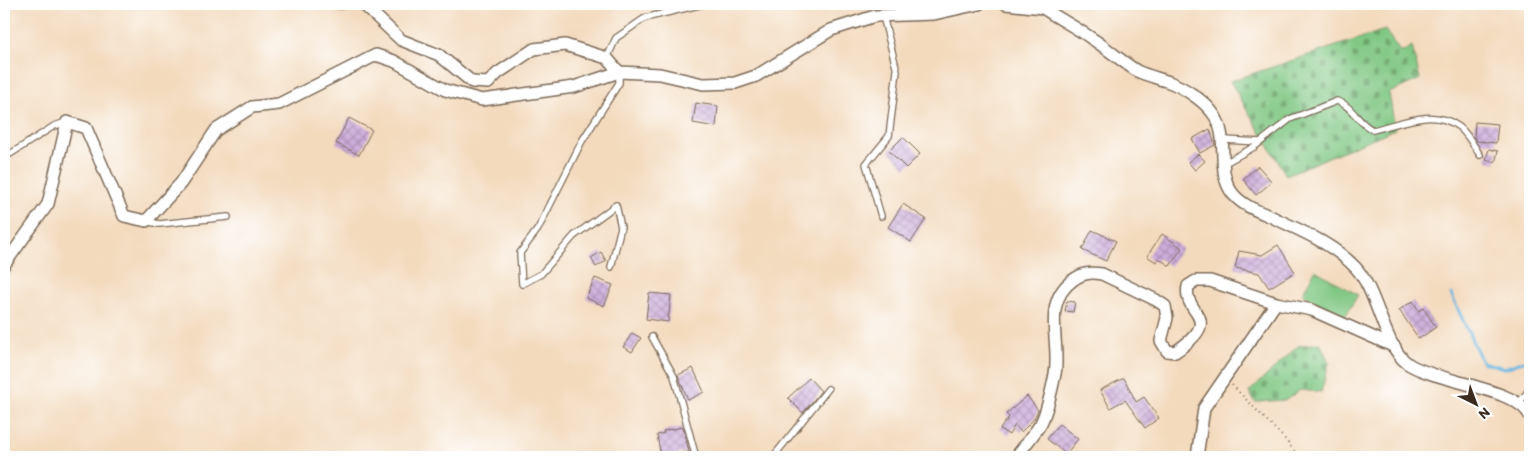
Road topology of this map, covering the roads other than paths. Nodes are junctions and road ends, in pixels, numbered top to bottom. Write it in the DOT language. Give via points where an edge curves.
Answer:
graph roads {
  1 [pos="332,4"];
  2 [pos="347,4"];
  3 [pos="363,4"];
  4 [pos="703,4"];
  5 [pos="979,4"];
  6 [pos="1006,4"];
  7 [pos="1042,6"];
  8 [pos="934,9"];
  9 [pos="883,16"];
  10 [pos="607,58"];
  11 [pos="619,72"];
  12 [pos="67,122"];
  13 [pos="1224,140"];
  14 [pos="1260,142"];
  15 [pos="1480,155"];
  16 [pos="4,158"];
  17 [pos="1224,164"];
  18 [pos="881,216"];
  19 [pos="228,217"];
  20 [pos="146,221"];
  21 [pos="4,264"];
  22 [pos="611,267"];
  23 [pos="1276,303"];
  24 [pos="652,337"];
  25 [pos="1395,347"];
  26 [pos="1530,389"];
  27 [pos="828,390"];
  28 [pos="1518,404"];
  29 [pos="1530,416"];
  30 [pos="692,457"];
  31 [pos="772,457"];
  32 [pos="1016,457"];
  33 [pos="1197,457"];
  1 -- 2 [label="lane"];
  3 -- 10 [label="street" via="401,40 439,55 472,82 488,83 534,50 565,45"];
  4 -- 10 [label="lane" via="645,18 616,38"];
  5 -- 8 [label="street"];
  6 -- 7 [label="street"];
  7 -- 13 [label="street" via="1136,70 1171,83 1201,101 1214,113"];
  8 -- 9 [label="street"];
  9 -- 11 [label="street" via="831,30 756,76 735,83 703,84 660,74"];
  9 -- 18 [label="lane" via="897,70 889,136 866,164"];
  10 -- 11 [label="street"];
  11 -- 20 [label="street" via="574,87 482,100 445,90 394,61 376,55 279,104 252,107 216,130 181,182"];
  11 -- 22 [label="lane" via="619,83 582,141 538,229 520,253 522,284 541,274 574,236 616,206 621,227"];
  12 -- 16 [label="lane" via="54,126"];
  12 -- 20 [label="street" via="86,128 124,216"];
  12 -- 21 [label="street" via="48,204"];
  13 -- 14 [label="lane"];
  13 -- 17 [label="street"];
  14 -- 15 [label="lane" via="1290,119 1337,101 1350,110 1364,127 1373,130 1419,118 1442,119 1459,127"];
  14 -- 17 [label="lane"];
  17 -- 25 [label="street" via="1223,175 1233,194 1248,206 1328,244 1357,269"];
  19 -- 20 [label="lane" via="159,224"];
  23 -- 25 [label="street" via="1312,310"];
  23 -- 32 [label="street" via="1210,281 1196,281 1188,286 1187,292 1198,314 1198,331 1175,352 1167,351 1161,341 1167,318 1164,306 1102,274 1082,274 1058,297 1054,309 1056,354 1053,382 1041,422"];
  23 -- 33 [label="street" via="1204,408"];
  24 -- 30 [label="lane" via="674,376 695,454"];
  25 -- 28 [label="street" via="1407,362 1422,370 1480,387"];
  26 -- 28 [label="lane"];
  27 -- 31 [label="lane"];
  28 -- 29 [label="street"];
}
